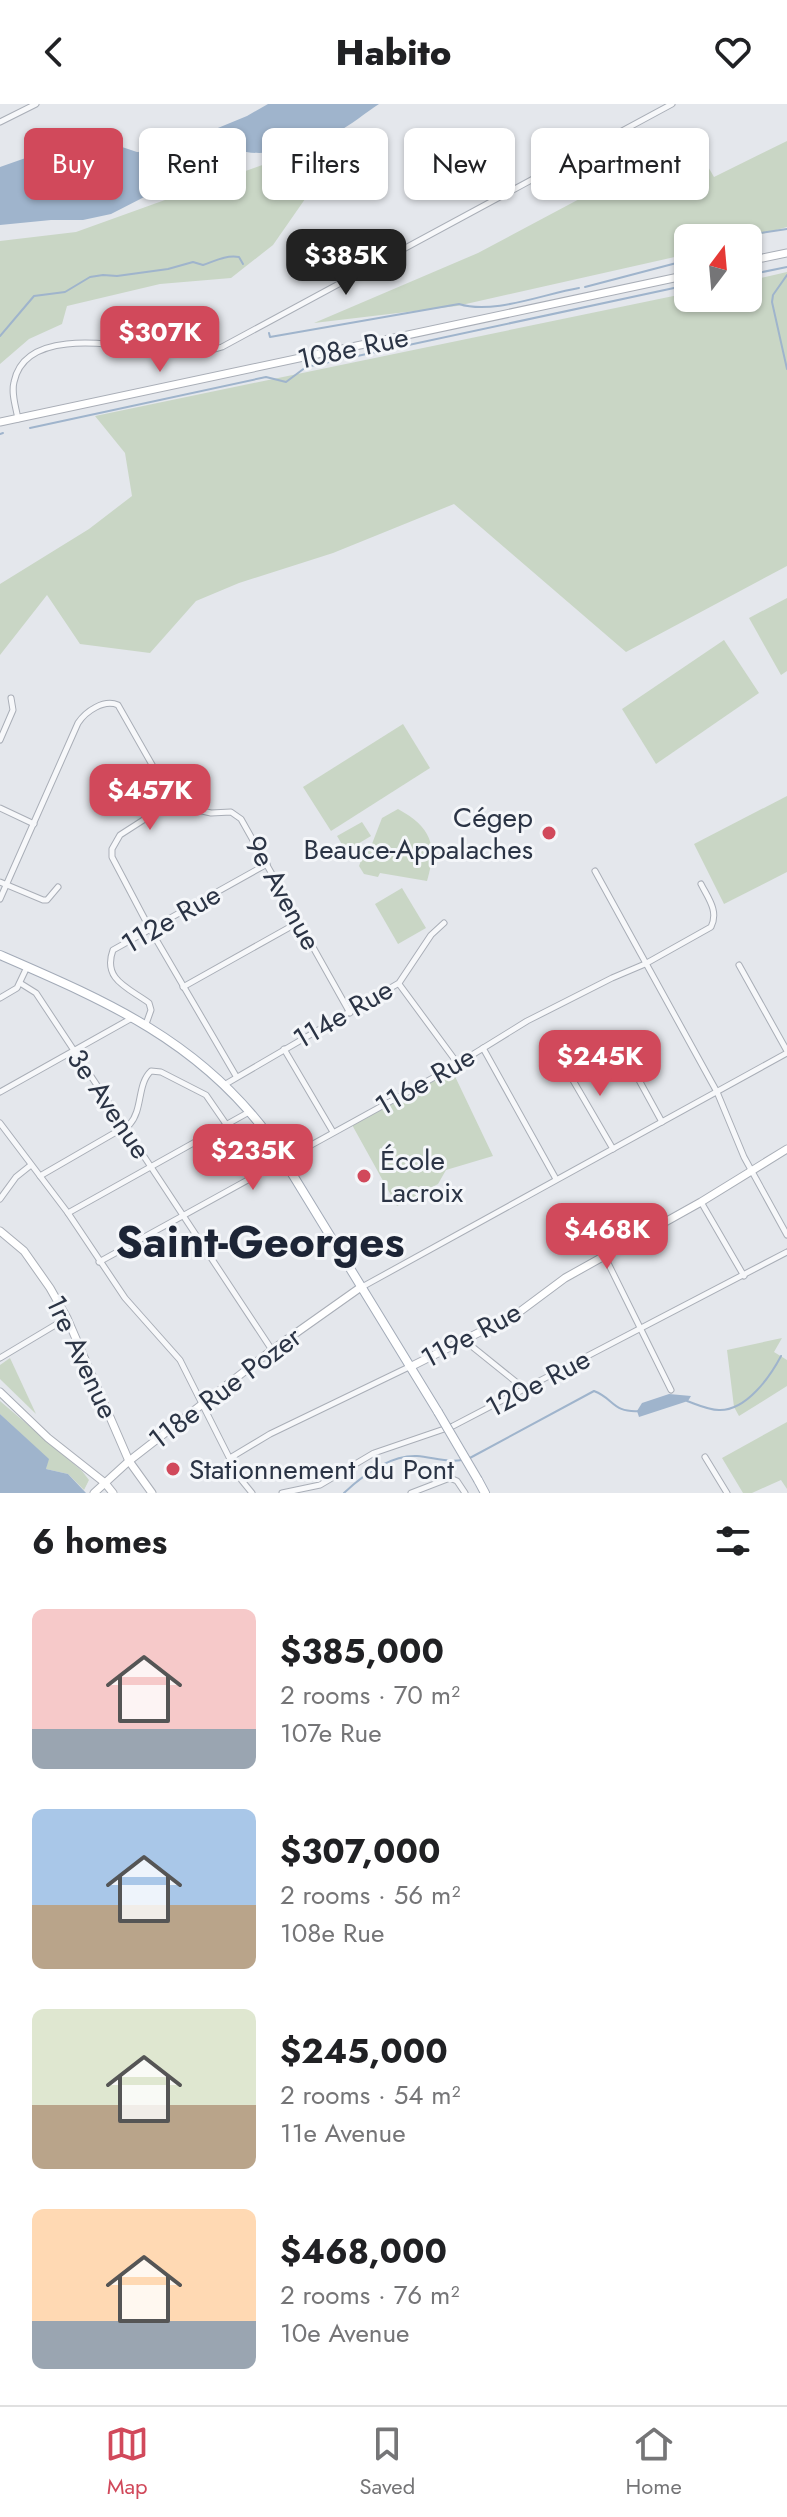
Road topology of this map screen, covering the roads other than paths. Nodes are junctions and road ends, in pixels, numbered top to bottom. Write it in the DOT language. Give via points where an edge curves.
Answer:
graph roads {
  1 [pos="36,104"];
  2 [pos="672,104"];
  3 [pos="0,122"];
  4 [pos="787,253"];
  5 [pos="762,258"];
  6 [pos="674,278"];
  7 [pos="18,419"];
  8 [pos="0,422"];
  9 [pos="11,698"];
  10 [pos="0,740"];
  11 [pos="175,805"];
  12 [pos="0,808"];
  13 [pos="34,824"];
  14 [pos="267,864"];
  15 [pos="595,871"];
  16 [pos="3,884"];
  17 [pos="701,884"];
  18 [pos="58,887"];
  19 [pos="0,899"];
  20 [pos="299,922"];
  21 [pos="444,923"];
  22 [pos="150,929"];
  23 [pos="0,955"];
  24 [pos="645,964"];
  25 [pos="739,965"];
  26 [pos="27,967"];
  27 [pos="20,983"];
  28 [pos="399,983"];
  29 [pos="183,987"];
  30 [pos="0,998"];
  31 [pos="350,1013"];
  32 [pos="134,1017"];
  33 [pos="146,1024"];
  34 [pos="483,1048"];
  35 [pos="284,1049"];
  36 [pos="74,1052"];
  37 [pos="787,1052"];
  38 [pos="458,1064"];
  39 [pos="236,1076"];
  40 [pos="224,1085"];
  41 [pos="0,1092"];
  42 [pos="717,1092"];
  43 [pos="250,1112"];
  44 [pos="662,1122"];
  45 [pos="0,1123"];
  46 [pos="226,1124"];
  47 [pos="125,1127"];
  48 [pos="333,1132"];
  49 [pos="613,1149"];
  50 [pos="787,1149"];
  51 [pos="283,1159"];
  52 [pos="31,1165"];
  53 [pos="151,1167"];
  54 [pos="752,1170"];
  55 [pos="40,1176"];
  56 [pos="556,1179"];
  57 [pos="0,1199"];
  58 [pos="701,1202"];
  59 [pos="68,1213"];
  60 [pos="181,1215"];
  61 [pos="0,1231"];
  62 [pos="787,1235"];
  63 [pos="787,1252"];
  64 [pos="604,1255"];
  65 [pos="99,1262"];
  66 [pos="744,1276"];
  67 [pos="361,1287"];
  68 [pos="67,1318"];
  69 [pos="641,1329"];
  70 [pos="464,1340"];
  71 [pos="272,1350"];
  72 [pos="0,1358"];
  73 [pos="412,1366"];
  74 [pos="526,1390"];
  75 [pos="671,1390"];
  76 [pos="0,1392"];
  77 [pos="204,1403"];
  78 [pos="705,1457"];
  79 [pos="230,1458"];
  80 [pos="129,1461"];
  81 [pos="105,1483"];
  82 [pos="94,1493"];
  83 [pos="113,1493"];
  84 [pos="152,1493"];
  85 [pos="252,1493"];
  86 [pos="282,1493"];
  87 [pos="411,1493"];
  88 [pos="465,1493"];
  89 [pos="485,1493"];
  90 [pos="727,1493"];
  1 -- 3 [label="street"];
  2 -- 7 [label="street" via="222,347 188,353 81,342 42,351 17,370 13,392"];
  4 -- 5 [label="main road"];
  6 -- 7 [label="main road, 108e Rue"];
  7 -- 8 [label="main road, 108e Rue"];
  9 -- 10 [label="street" via="13,710"];
  11 -- 13 [label="street" via="122,710 112,702 88,712 78,723"];
  11 -- 14 [label="street, 9e Avenue" via="236,815"];
  11 -- 22 [label="street" via="128,829 112,849"];
  12 -- 13 [label="street"];
  13 -- 16 [label="street"];
  14 -- 20 [label="street, 9e Avenue"];
  14 -- 22 [label="street, 112e Rue"];
  15 -- 24 [label="street"];
  16 -- 18 [label="street" via="43,900"];
  16 -- 19 [label="street"];
  17 -- 24 [label="street, 116e Rue" via="714,911 711,927"];
  20 -- 29 [label="street"];
  20 -- 31 [label="street, 9e Avenue"];
  21 -- 28 [label="street, 114e Rue"];
  22 -- 29 [label="street"];
  22 -- 33 [label="street, 112e Rue" via="118,946 110,958 114,979 149,1003"];
  23 -- 26 [label="main road"];
  24 -- 34 [label="street, 116e Rue"];
  24 -- 42 [label="street"];
  25 -- 37 [label="street"];
  26 -- 27 [label="street"];
  26 -- 32 [label="main road"];
  27 -- 30 [label="street"];
  27 -- 36 [label="street, 3e Avenue" via="36,993"];
  28 -- 31 [label="street, 114e Rue"];
  28 -- 38 [label="street"];
  29 -- 39 [label="street"];
  31 -- 35 [label="street, 114e Rue"];
  32 -- 33 [label="main road"];
  32 -- 36 [label="street"];
  33 -- 40 [label="main road"];
  34 -- 38 [label="street, 116e Rue"];
  34 -- 56 [label="street"];
  35 -- 39 [label="street, 114e Rue"];
  35 -- 48 [label="street"];
  36 -- 41 [label="street"];
  36 -- 47 [label="street, 3e Avenue"];
  37 -- 42 [label="street"];
  38 -- 48 [label="street, 116e Rue"];
  39 -- 40 [label="street, 114e Rue"];
  40 -- 43 [label="main road"];
  42 -- 44 [label="street"];
  42 -- 54 [label="street"];
  43 -- 46 [label="street"];
  43 -- 51 [label="main road"];
  44 -- 49 [label="street"];
  44 -- 49 [label="street" via="617,1040 607,1037 584,1047 569,1056 567,1070"];
  45 -- 52 [label="street"];
  46 -- 47 [label="street" via="206,1095 156,1071 147,1075 137,1115"];
  46 -- 53 [label="street"];
  47 -- 53 [label="street, 3e Avenue"];
  47 -- 55 [label="street"];
  48 -- 51 [label="street, 116e Rue"];
  49 -- 56 [label="street"];
  50 -- 54 [label="main road, 119e Rue"];
  51 -- 60 [label="street, 116e Rue"];
  51 -- 67 [label="main road"];
  52 -- 55 [label="street"];
  52 -- 57 [label="street"];
  53 -- 59 [label="street"];
  53 -- 60 [label="street, 3e Avenue"];
  54 -- 58 [label="main road, 119e Rue"];
  54 -- 62 [label="street"];
  55 -- 59 [label="street"];
  56 -- 67 [label="street"];
  58 -- 64 [label="main road, 119e Rue"];
  58 -- 66 [label="street"];
  59 -- 65 [label="street"];
  60 -- 65 [label="street, 116e Rue"];
  60 -- 71 [label="street, 3e Avenue"];
  61 -- 68 [label="main road, 1re Avenue" via="24,1251"];
  63 -- 66 [label="street, 120e Rue"];
  64 -- 69 [label="street"];
  64 -- 70 [label="main road, 119e Rue" via="518,1313"];
  65 -- 77 [label="street" via="180,1360"];
  66 -- 69 [label="street, 120e Rue"];
  67 -- 71 [label="main road, 118e Rue Pozer"];
  67 -- 73 [label="main road"];
  68 -- 72 [label="street"];
  68 -- 80 [label="main road, 1re Avenue"];
  69 -- 74 [label="street, 120e Rue"];
  69 -- 75 [label="street"];
  70 -- 73 [label="main road, 119e Rue"];
  70 -- 74 [label="street"];
  71 -- 77 [label="main road, 118e Rue Pozer"];
  73 -- 79 [label="street, 119e Rue"];
  73 -- 89 [label="main road, bridge"];
  74 -- 86 [label="street, 120e Rue" via="453,1426 374,1453 331,1481"];
  76 -- 81 [label="main road"];
  77 -- 79 [label="street"];
  77 -- 80 [label="main road, 118e Rue Pozer"];
  78 -- 90 [label="street"];
  79 -- 85 [label="street"];
  80 -- 81 [label="main road, 118e Rue Pozer"];
  80 -- 84 [label="main road, 1re Avenue"];
  81 -- 82 [label="main road, 118e Rue Pozer"];
  81 -- 83 [label="main road"];
  87 -- 88 [label="street" via="450,1478"];
}
